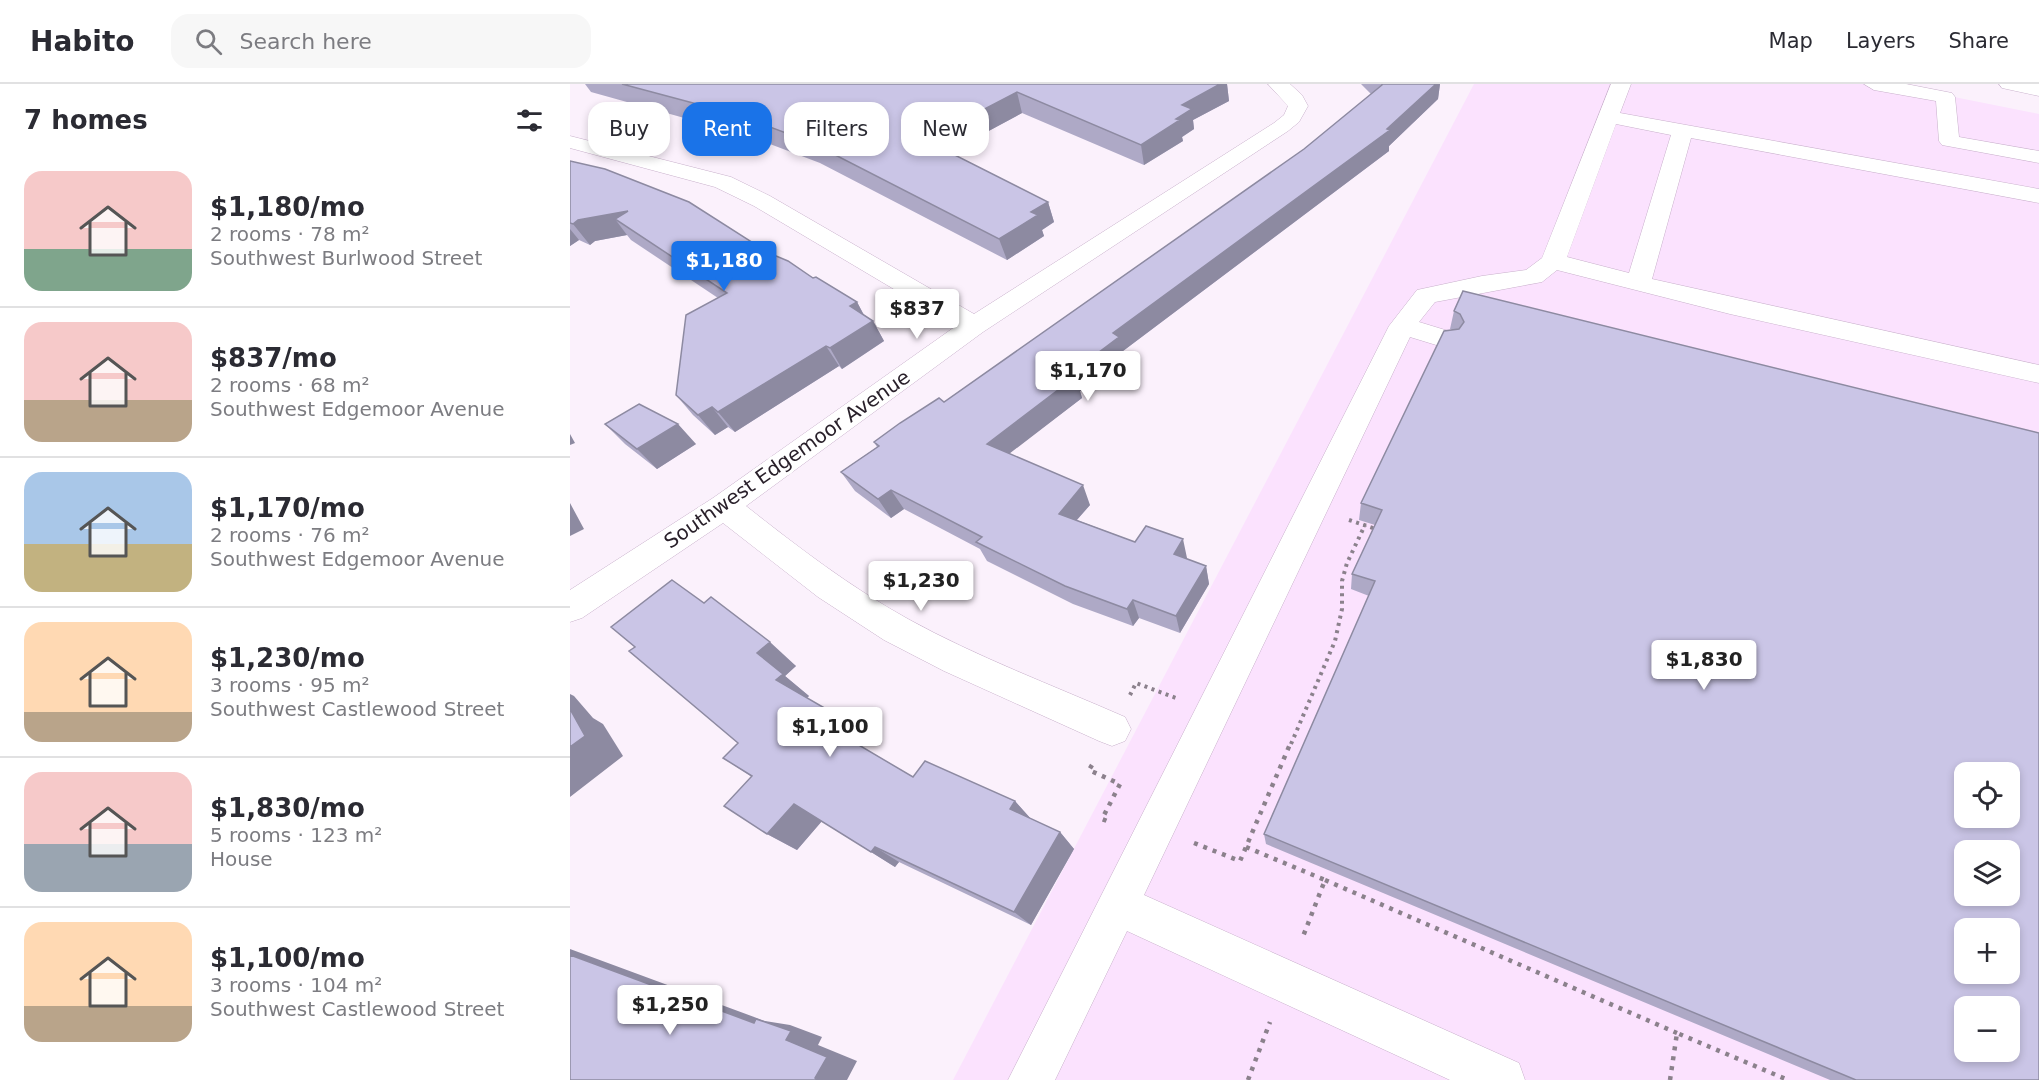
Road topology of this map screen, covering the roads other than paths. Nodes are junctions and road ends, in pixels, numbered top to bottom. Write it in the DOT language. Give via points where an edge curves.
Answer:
graph roads {
  1 [pos="1278,84"];
  2 [pos="1621,84"];
  3 [pos="1874,84"];
  4 [pos="2009,84"];
  5 [pos="1945,90"];
  6 [pos="2039,90"];
  7 [pos="1609,117"];
  8 [pos="1683,130"];
  9 [pos="1949,141"];
  10 [pos="570,142"];
  11 [pos="2039,157"];
  12 [pos="1951,180"];
  13 [pos="2039,196"];
  14 [pos="1553,261"];
  15 [pos="1638,283"];
  16 [pos="974,326"];
  17 [pos="1402,327"];
  18 [pos="1446,339"];
  19 [pos="2039,374"];
  20 [pos="723,506"];
  21 [pos="570,608"];
  22 [pos="1112,729"];
  23 [pos="1118,904"];
  24 [pos="1031,1080"];
  25 [pos="1502,1080"];
  1 -- 16 [label="street, Southwest Edgemoor Avenue" via="1298,106 1281,127"];
  2 -- 7 [label="street"];
  3 -- 5 [label="street"];
  4 -- 6 [label="street"];
  5 -- 9 [label="street"];
  7 -- 8 [label="street"];
  7 -- 14 [label="street"];
  8 -- 12 [label="street"];
  8 -- 15 [label="street"];
  9 -- 11 [label="street"];
  9 -- 12 [label="street"];
  10 -- 16 [label="street" via="723,182"];
  12 -- 13 [label="street"];
  14 -- 15 [label="street"];
  14 -- 17 [label="street" via="1533,277 1426,296"];
  15 -- 19 [label="street"];
  16 -- 20 [label="street, Southwest Edgemoor Avenue"];
  17 -- 18 [label="street"];
  17 -- 23 [label="street"];
  20 -- 21 [label="street, Southwest Edgemoor Avenue"];
  20 -- 22 [label="street" via="869,613 934,649"];
  23 -- 24 [label="street"];
  23 -- 25 [label="street"];
}
